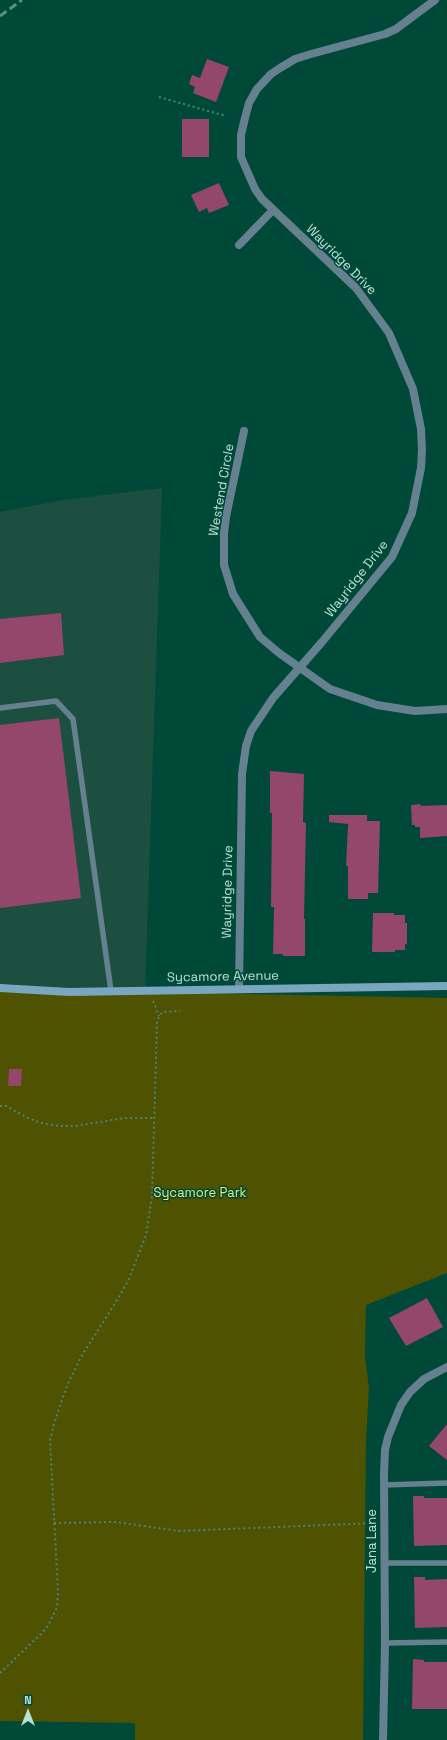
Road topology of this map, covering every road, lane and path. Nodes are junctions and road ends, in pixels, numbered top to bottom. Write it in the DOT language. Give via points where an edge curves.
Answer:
graph roads {
  1 [pos="435,0"];
  2 [pos="158,97"];
  3 [pos="226,116"];
  4 [pos="273,210"];
  5 [pos="239,245"];
  6 [pos="244,431"];
  7 [pos="299,669"];
  8 [pos="0,708"];
  9 [pos="447,709"];
  10 [pos="447,986"];
  11 [pos="0,988"];
  12 [pos="239,989"];
  13 [pos="153,990"];
  14 [pos="111,991"];
  15 [pos="180,1011"];
  16 [pos="159,1016"];
  17 [pos="0,1106"];
  18 [pos="154,1118"];
  19 [pos="447,1367"];
  20 [pos="447,1484"];
  21 [pos="384,1485"];
  22 [pos="384,1522"];
  23 [pos="54,1523"];
  24 [pos="385,1563"];
  25 [pos="447,1563"];
  26 [pos="447,1642"];
  27 [pos="385,1643"];
  28 [pos="0,1673"];
  29 [pos="382,1740"];
  1 -- 4 [label="street, Wayridge Drive" via="396,29 385,34 296,59 271,74 257,89 249,103 245,118 242,157 255,188"];
  2 -- 3 [label="path"];
  4 -- 5 [label="street"];
  4 -- 7 [label="street, Wayridge Drive" via="356,288 389,333 413,389 421,429 416,495 412,513 399,544 384,568"];
  6 -- 7 [label="street, Westend Circle" via="226,517 224,565 233,594 260,637"];
  7 -- 9 [label="street, Westend Circle" via="330,689 362,701 415,711"];
  7 -- 12 [label="street, Wayridge Drive" via="260,716 251,731 243,760"];
  8 -- 14 [label="lane" via="56,701 73,719"];
  10 -- 12 [label="street, Sycamore Avenue"];
  11 -- 14 [label="street, Sycamore Avenue" via="69,992"];
  12 -- 13 [label="street, Sycamore Avenue"];
  13 -- 14 [label="street, Sycamore Avenue"];
  13 -- 16 [label="path" via="153,1002"];
  15 -- 16 [label="path" via="163,1012"];
  16 -- 18 [label="path"];
  17 -- 18 [label="path" via="6,1106 34,1120 59,1126 125,1118"];
  18 -- 23 [label="path" via="152,1197 146,1235 129,1279 81,1357 66,1388 50,1440"];
  19 -- 21 [label="street, Jana Lane" via="424,1379 400,1405 385,1450"];
  20 -- 21 [label="lane"];
  21 -- 22 [label="street, Jana Lane"];
  22 -- 23 [label="path" via="178,1531 116,1522"];
  22 -- 24 [label="street, Jana Lane"];
  23 -- 28 [label="path" via="57,1607 42,1633"];
  24 -- 25 [label="lane"];
  24 -- 27 [label="street, Jana Lane"];
  26 -- 27 [label="lane"];
  27 -- 29 [label="street, Jana Lane"];
}
